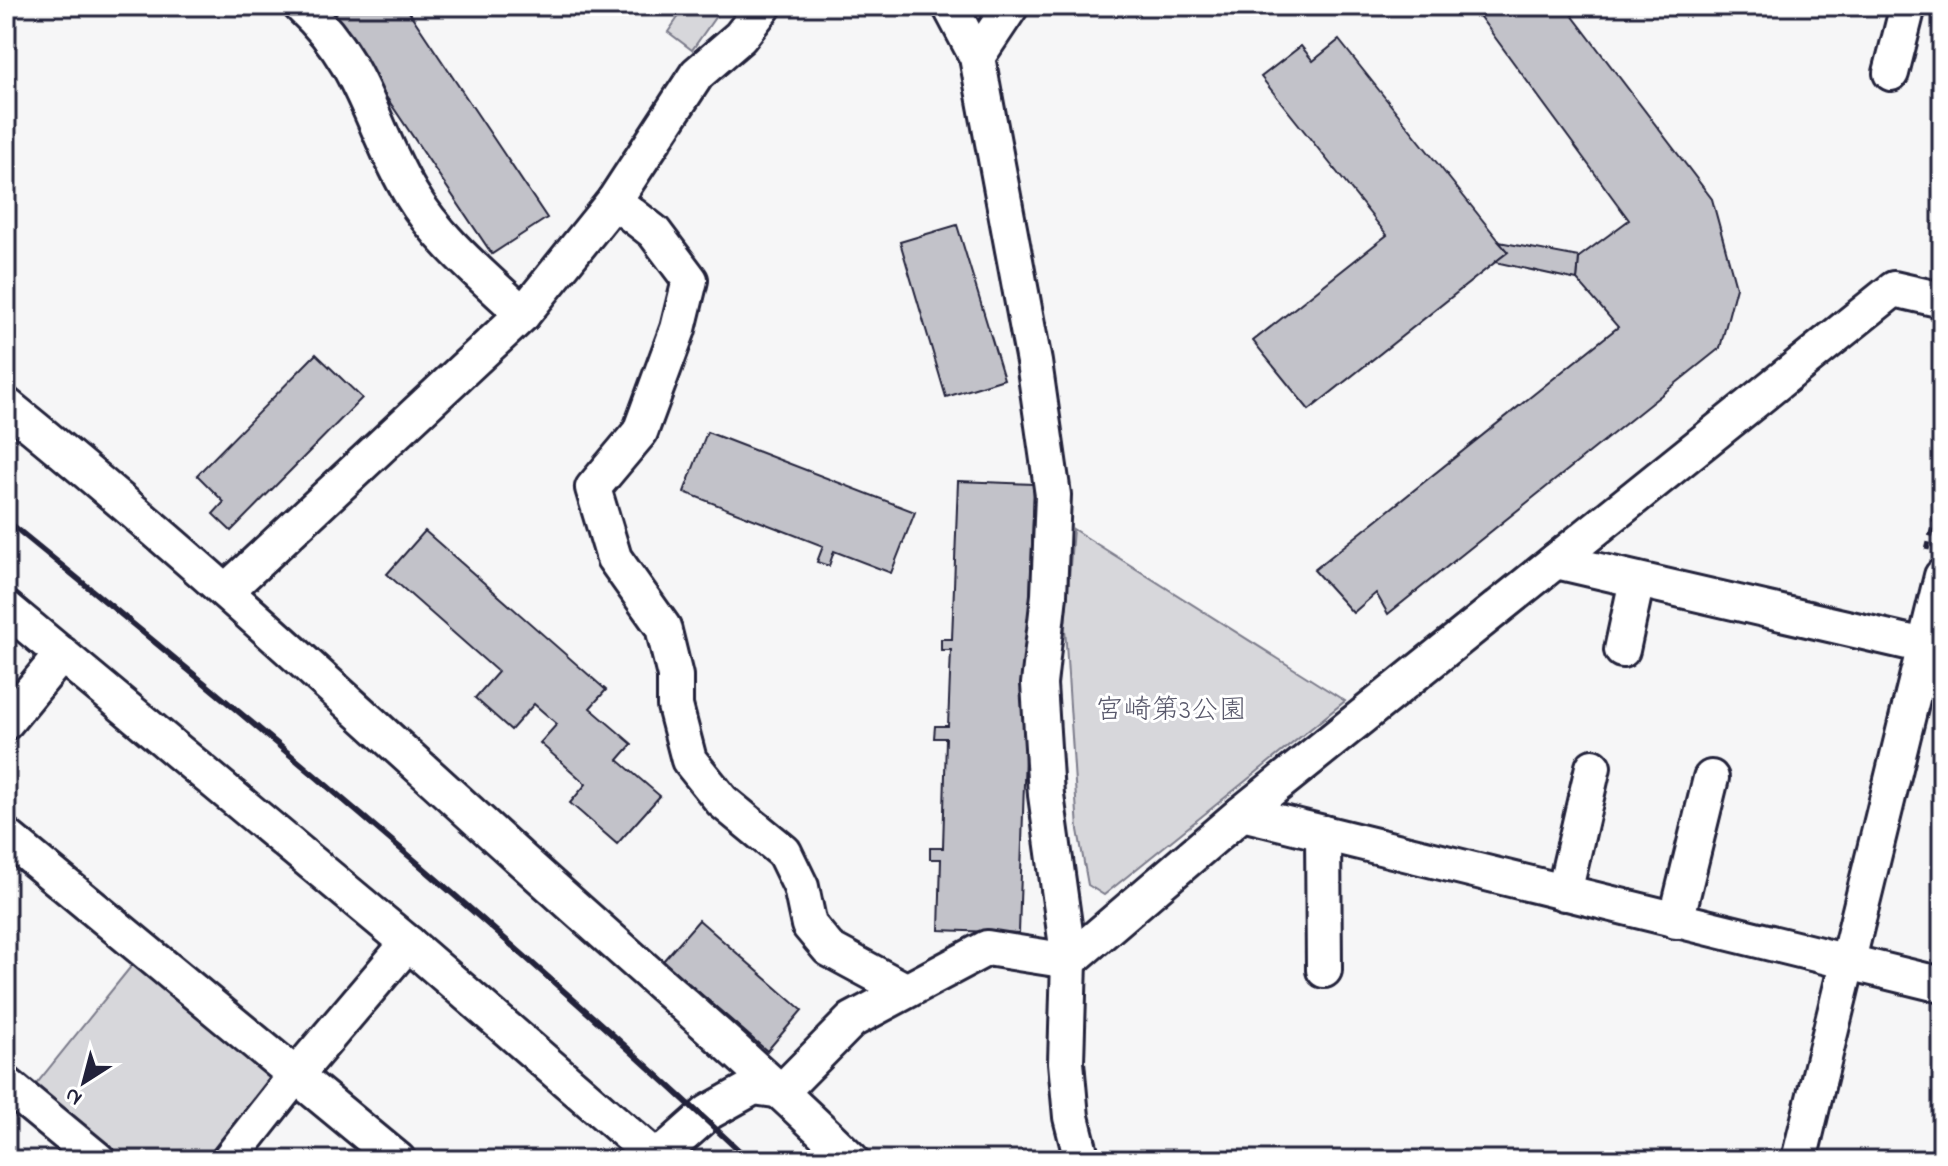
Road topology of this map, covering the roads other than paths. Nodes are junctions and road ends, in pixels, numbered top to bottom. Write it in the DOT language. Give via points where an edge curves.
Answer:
graph roads {
  1 [pos="301,6"];
  2 [pos="764,6"];
  3 [pos="950,6"];
  4 [pos="1011,6"];
  5 [pos="1908,6"];
  6 [pos="977,57"];
  7 [pos="1891,73"];
  8 [pos="614,201"];
  9 [pos="1942,300"];
  10 [pos="523,314"];
  11 [pos="6,405"];
  12 [pos="1556,561"];
  13 [pos="1942,576"];
  14 [pos="1637,580"];
  15 [pos="226,591"];
  16 [pos="6,608"];
  17 [pos="1934,648"];
  18 [pos="1623,650"];
  19 [pos="62,654"];
  20 [pos="6,722"];
  21 [pos="1593,767"];
  22 [pos="1711,778"];
  23 [pos="1242,813"];
  24 [pos="1323,833"];
  25 [pos="6,836"];
  26 [pos="1564,893"];
  27 [pos="1676,921"];
  28 [pos="408,943"];
  29 [pos="1069,961"];
  30 [pos="1849,963"];
  31 [pos="1324,970"];
  32 [pos="1942,985"];
  33 [pos="905,990"];
  34 [pos="296,1075"];
  35 [pos="6,1084"];
  36 [pos="782,1091"];
  37 [pos="656,1159"];
  38 [pos="98,1160"];
  39 [pos="229,1160"];
  40 [pos="398,1160"];
  41 [pos="852,1160"];
  42 [pos="1082,1160"];
  43 [pos="1799,1160"];
  1 -- 10 [label="street" via="354,68 410,192 437,230"];
  2 -- 8 [label="street" via="740,37 697,74"];
  3 -- 6 [label="street"];
  4 -- 6 [label="street"];
  5 -- 7 [label="street"];
  6 -- 29 [label="street" via="1034,362 1053,495 1039,684 1046,795"];
  8 -- 10 [label="street"];
  8 -- 33 [label="street" via="654,232 690,280 640,432 593,488 609,545 663,627 689,760 722,801 784,852 801,887 809,925 829,949"];
  9 -- 12 [label="street" via="1894,289"];
  10 -- 15 [label="street"];
  11 -- 15 [label="street"];
  12 -- 14 [label="street"];
  12 -- 23 [label="street"];
  13 -- 17 [label="street"];
  14 -- 17 [label="street"];
  14 -- 18 [label="street"];
  15 -- 36 [label="street"];
  16 -- 19 [label="street"];
  17 -- 30 [label="street"];
  19 -- 20 [label="street"];
  19 -- 28 [label="street"];
  21 -- 26 [label="street"];
  22 -- 27 [label="street"];
  23 -- 24 [label="street"];
  23 -- 29 [label="street"];
  24 -- 26 [label="street"];
  24 -- 31 [label="street"];
  25 -- 34 [label="street"];
  26 -- 27 [label="street"];
  27 -- 30 [label="street"];
  28 -- 34 [label="street"];
  28 -- 37 [label="street"];
  29 -- 33 [label="street" via="987,948"];
  29 -- 42 [label="street" via="1066,1062"];
  30 -- 32 [label="street"];
  30 -- 43 [label="street"];
  33 -- 36 [label="street" via="852,1020"];
  34 -- 39 [label="street"];
  34 -- 40 [label="street"];
  35 -- 38 [label="street"];
  36 -- 37 [label="street" via="754,1087 709,1112"];
  36 -- 41 [label="street"];
}
